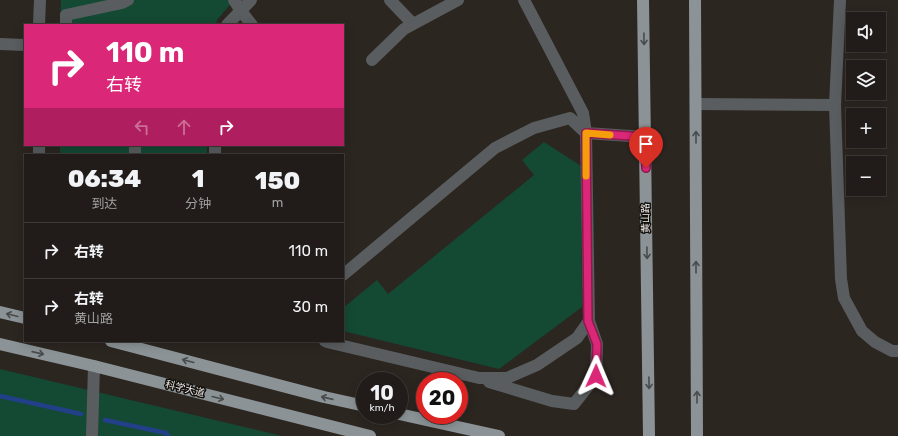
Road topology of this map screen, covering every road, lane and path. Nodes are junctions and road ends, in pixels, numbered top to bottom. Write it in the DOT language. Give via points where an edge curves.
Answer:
graph roads {
  1 [pos="40,0"];
  2 [pos="128,0"];
  3 [pos="234,0"];
  4 [pos="251,0"];
  5 [pos="390,0"];
  6 [pos="458,0"];
  7 [pos="524,0"];
  8 [pos="643,0"];
  9 [pos="695,0"];
  10 [pos="840,0"];
  11 [pos="444,4"];
  12 [pos="241,11"];
  13 [pos="39,24"];
  14 [pos="66,24"];
  15 [pos="228,24"];
  16 [pos="251,24"];
  17 [pos="413,24"];
  18 [pos="0,44"];
  19 [pos="24,45"];
  20 [pos="372,60"];
  21 [pos="696,104"];
  22 [pos="835,105"];
  23 [pos="586,133"];
  24 [pos="645,137"];
  25 [pos="344,274"];
  26 [pos="0,312"];
  27 [pos="24,318"];
  28 [pos="588,321"];
  29 [pos="119,342"];
  30 [pos="327,342"];
  31 [pos="0,344"];
  32 [pos="134,344"];
  33 [pos="898,351"];
  34 [pos="94,366"];
  35 [pos="478,378"];
  36 [pos="356,404"];
  37 [pos="408,416"];
  38 [pos="92,436"];
  39 [pos="370,436"];
  40 [pos="499,436"];
  41 [pos="649,436"];
  42 [pos="697,436"];
  1 -- 13 [label="street"];
  2 -- 14 [label="street" via="122,4 66,15"];
  3 -- 12 [label="street"];
  4 -- 12 [label="street"];
  5 -- 17 [label="street"];
  6 -- 11 [label="street"];
  7 -- 23 [label="street" via="583,113"];
  8 -- 24 [label="main road, 黄山路, one-way"];
  9 -- 21 [label="main road"];
  10 -- 22 [label="street"];
  11 -- 17 [label="street"];
  12 -- 15 [label="street"];
  12 -- 16 [label="street"];
  17 -- 20 [label="street" via="404,29"];
  18 -- 19 [label="street"];
  21 -- 22 [label="street"];
  42 -- 21 [label="main road, one-way"];
  22 -- 33 [label="street" via="841,279 844,298 862,331 880,345"];
  23 -- 24 [label="street"];
  23 -- 25 [label="street" via="570,118 534,128 495,148"];
  23 -- 28 [label="street"];
  24 -- 41 [label="main road, 黄山路, one-way"];
  27 -- 26 [label="main road, one-way"];
  28 -- 35 [label="street" via="577,338 537,366 507,378"];
  28 -- 35 [label="street" via="597,344 596,376 574,404 552,402"];
  29 -- 32 [label="main road"];
  30 -- 35 [label="street"];
  31 -- 34 [label="main road, 科学大道, one-way"];
  36 -- 32 [label="main road, one-way"];
  34 -- 38 [label="street"];
  34 -- 39 [label="main road, 科学大道, one-way"];
  37 -- 40 [label="main road"];
}
